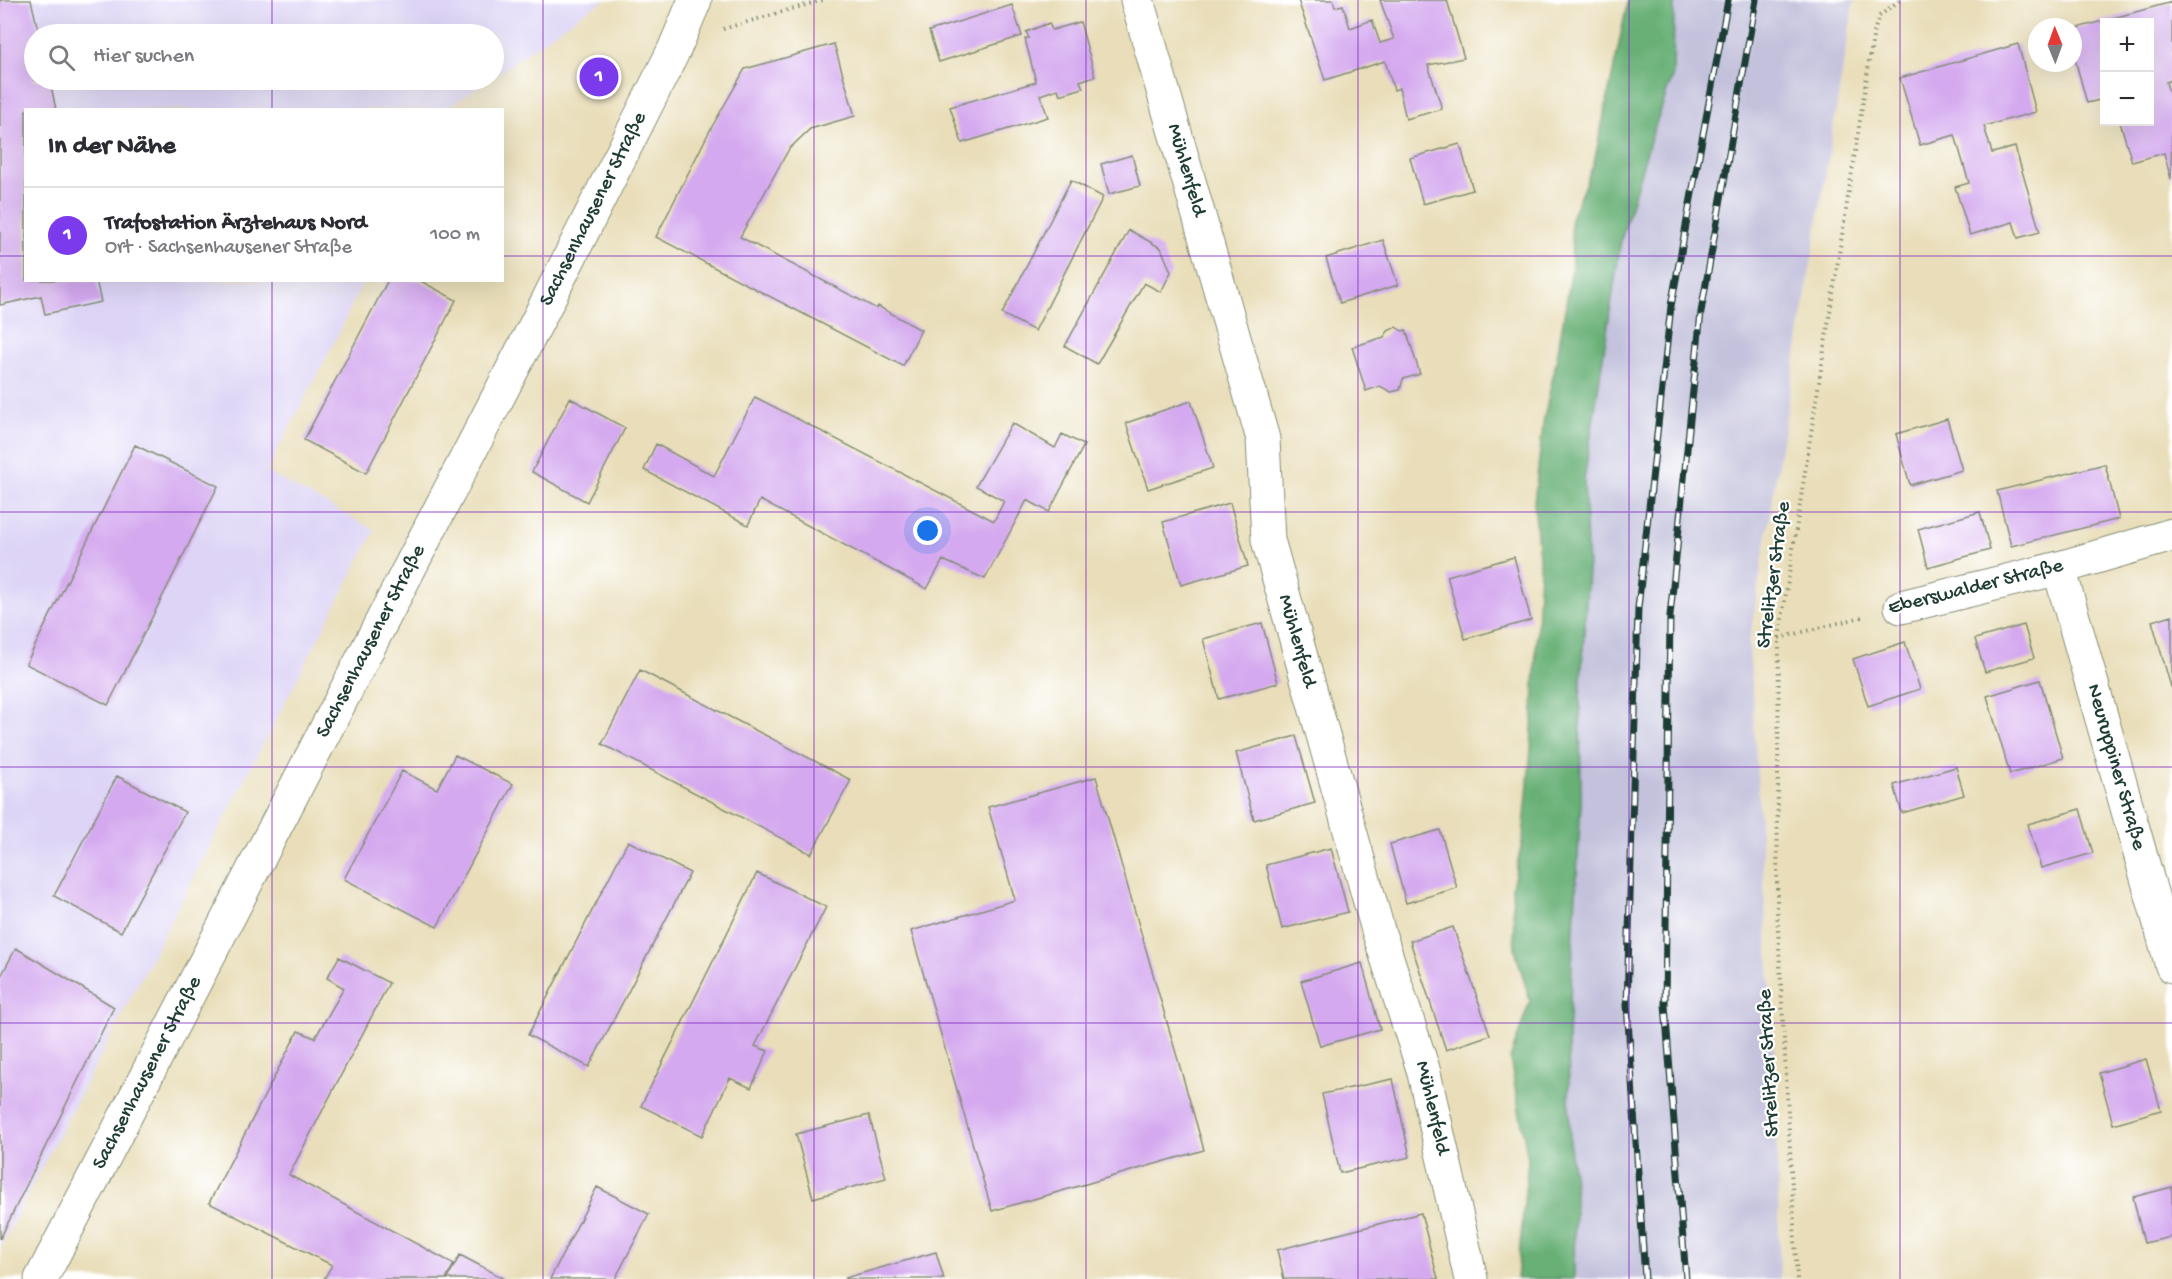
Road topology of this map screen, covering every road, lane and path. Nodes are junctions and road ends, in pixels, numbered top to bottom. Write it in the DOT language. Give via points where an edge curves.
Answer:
graph roads {
  1 [pos="695,0"];
  2 [pos="823,0"];
  3 [pos="1137,0"];
  4 [pos="1900,0"];
  5 [pos="674,51"];
  6 [pos="2172,535"];
  7 [pos="2059,567"];
  8 [pos="1900,607"];
  9 [pos="1779,638"];
  10 [pos="2172,966"];
  11 [pos="41,1279"];
  12 [pos="1471,1279"];
  13 [pos="1797,1279"];
  1 -- 5 [label="street, Sachsenhausener Straße"];
  2 -- 5 [label="path" via="720,30"];
  3 -- 12 [label="street, Mühlenfeld" via="1263,439 1268,540 1378,930 1423,1070"];
  4 -- 9 [label="path, Strelitzer Straße" via="1878,16 1873,37"];
  5 -- 11 [label="street, Sachsenhausener Straße"];
  6 -- 7 [label="street, Eberswalder Straße"];
  7 -- 8 [label="street, Eberswalder Straße"];
  7 -- 10 [label="street, Neuruppiner Straße"];
  8 -- 9 [label="path, Eberswalder Straße"];
  9 -- 13 [label="path, Strelitzer Straße" via="1778,910"];
}
